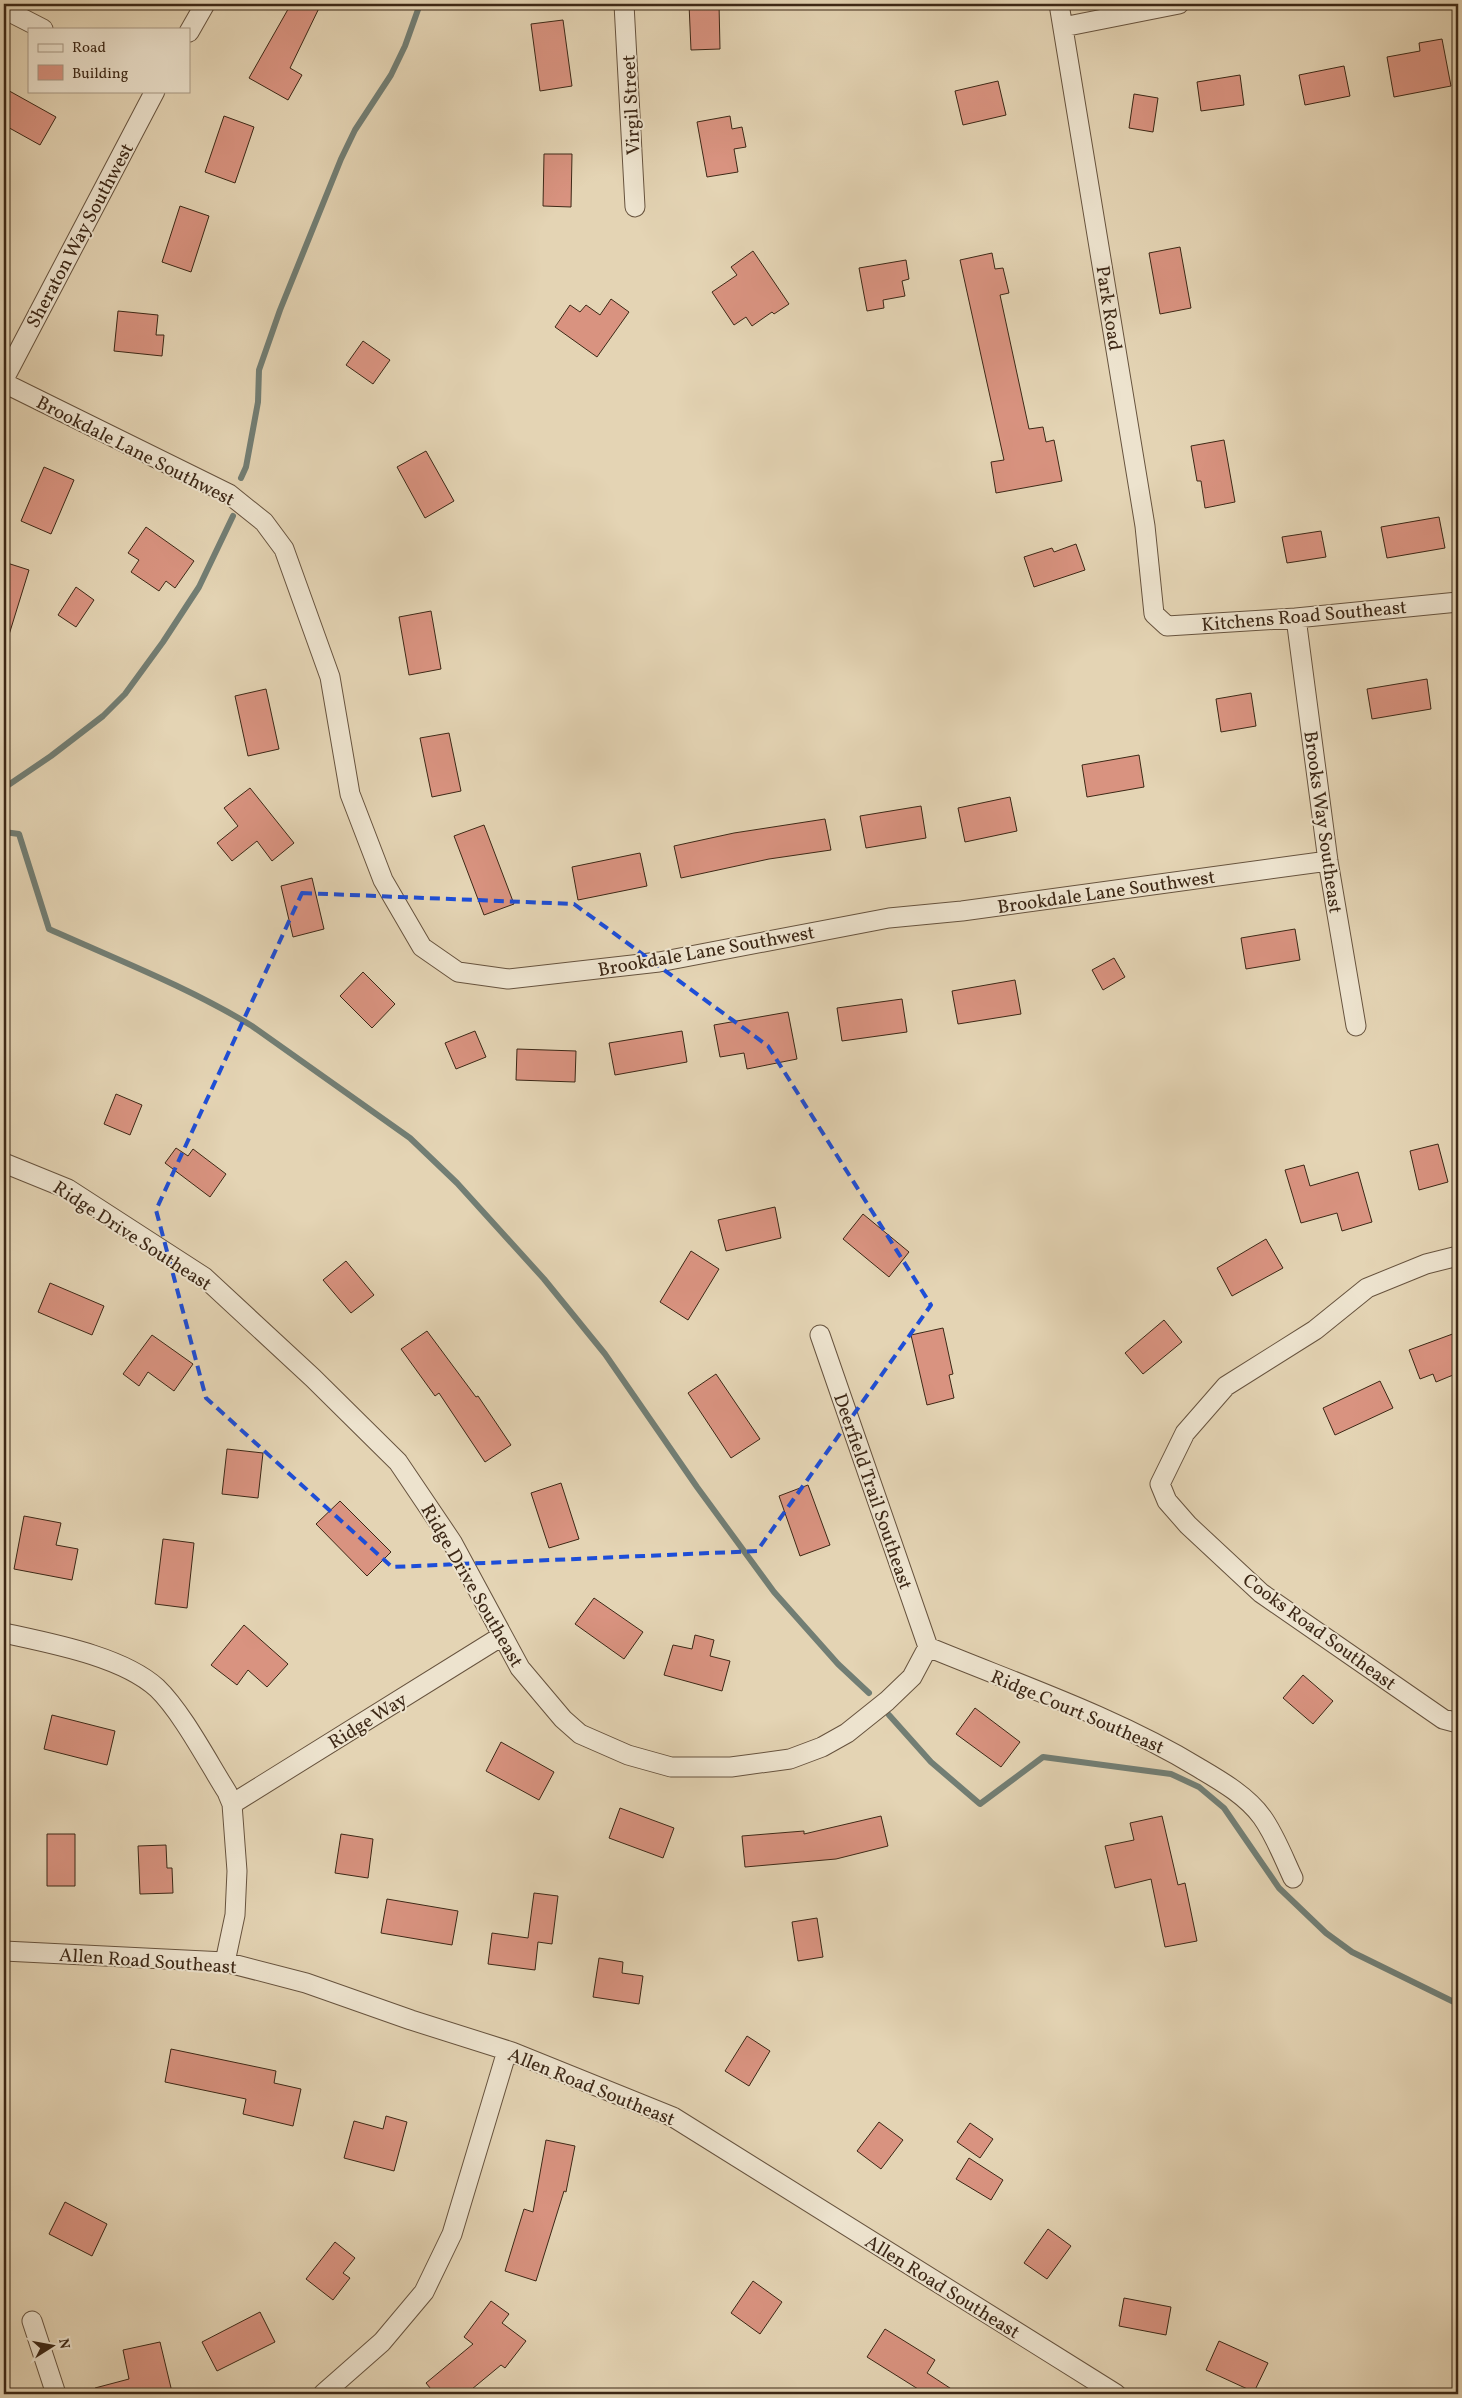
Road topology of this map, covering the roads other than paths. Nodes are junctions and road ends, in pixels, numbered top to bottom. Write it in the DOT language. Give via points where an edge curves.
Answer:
graph roads {
  1 [pos="205,4"];
  2 [pos="624,4"];
  3 [pos="1059,4"];
  4 [pos="1179,4"];
  5 [pos="4,9"];
  6 [pos="1063,27"];
  7 [pos="41,28"];
  8 [pos="190,30"];
  9 [pos="154,92"];
  10 [pos="635,207"];
  11 [pos="4,381"];
  12 [pos="1458,602"];
  13 [pos="1154,614"];
  14 [pos="1296,618"];
  15 [pos="1328,862"];
  16 [pos="1356,1026"];
  17 [pos="4,1162"];
  18 [pos="1458,1256"];
  19 [pos="820,1335"];
  20 [pos="4,1633"];
  21 [pos="502,1636"];
  22 [pos="928,1647"];
  23 [pos="1458,1723"];
  24 [pos="232,1804"];
  25 [pos="1293,1878"];
  26 [pos="4,1951"];
  27 [pos="225,1962"];
  28 [pos="507,2051"];
  29 [pos="32,2321"];
  30 [pos="56,2394"];
  31 [pos="323,2394"];
  32 [pos="1116,2394"];
  1 -- 8 [label="street"];
  2 -- 10 [label="street, Virgil Street"];
  3 -- 6 [label="street, Park Road"];
  4 -- 6 [label="street"];
  5 -- 7 [label="street"];
  6 -- 13 [label="street, Park Road" via="1145,526"];
  9 -- 11 [label="street, Sheraton Way Southwest"];
  11 -- 15 [label="street, Brookdale Lane Southwest" via="228,494 264,522 284,549 330,677 350,794 383,880 422,947 458,972 508,979 659,962 889,918"];
  12 -- 14 [label="street, Kitchens Road Southeast"];
  13 -- 14 [label="street, Kitchens Road Southeast" via="1167,626"];
  14 -- 15 [label="street, Brooks Way Southeast"];
  15 -- 16 [label="street, Brooks Way Southeast"];
  17 -- 21 [label="street, Ridge Drive Southeast" via="68,1189 204,1277 313,1378 398,1462 452,1542"];
  18 -- 23 [label="street, Cooks Road Southeast" via="1426,1264 1367,1288 1315,1330 1226,1386 1185,1433 1160,1484 1172,1507 1188,1525 1261,1593 1443,1719"];
  19 -- 22 [label="street, Deerfield Trail Southeast"];
  20 -- 24 [label="street" via="89,1653 126,1668 156,1688 184,1723"];
  21 -- 22 [label="street, Ridge Drive Southeast" via="520,1668 580,1734 628,1755 670,1767 731,1767 780,1761 822,1746 847,1733 887,1701 912,1676"];
  21 -- 24 [label="street, Ridge Way"];
  22 -- 25 [label="street, Ridge Court Southeast" via="1093,1713 1165,1747 1220,1780 1262,1817"];
  24 -- 27 [label="street" via="236,1906"];
  26 -- 27 [label="street, Allen Road Southeast"];
  27 -- 28 [label="street, Allen Road Southeast" via="306,1983"];
  28 -- 31 [label="street" via="452,2234 424,2292 382,2342"];
  28 -- 32 [label="street, Allen Road Southeast" via="673,2117"];
  29 -- 30 [label="street"];
}
